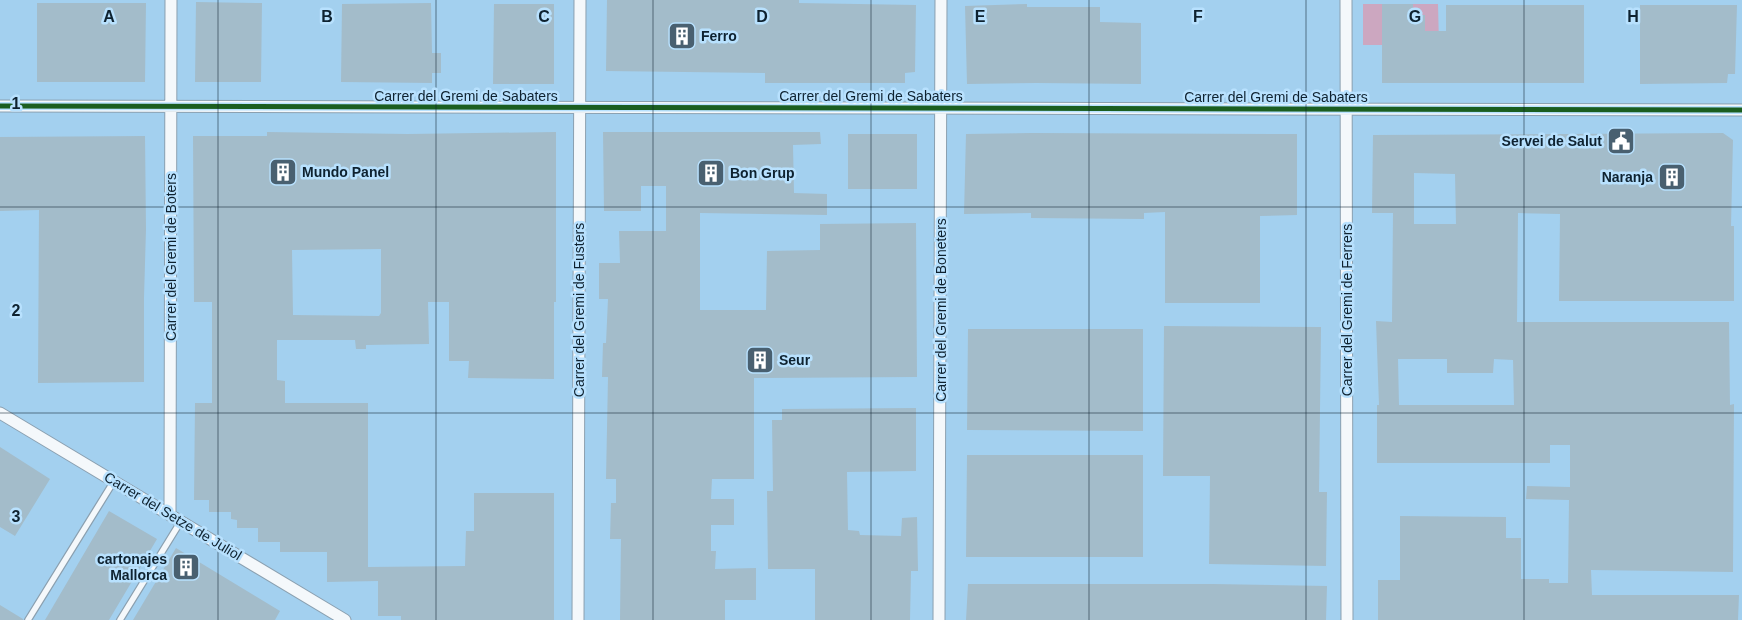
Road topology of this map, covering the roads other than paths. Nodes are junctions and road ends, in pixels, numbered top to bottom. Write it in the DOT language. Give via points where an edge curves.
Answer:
graph roads {
  1 [pos="171,0"];
  2 [pos="580,0"];
  3 [pos="941,0"];
  4 [pos="1346,0"];
  5 [pos="0,106"];
  6 [pos="171,106"];
  7 [pos="579,107"];
  8 [pos="942,108"];
  9 [pos="1347,109"];
  10 [pos="1742,110"];
  11 [pos="0,413"];
  12 [pos="114,482"];
  13 [pos="170,514"];
  14 [pos="181,521"];
  15 [pos="28,620"];
  16 [pos="120,620"];
  17 [pos="345,620"];
  18 [pos="578,620"];
  19 [pos="939,620"];
  20 [pos="1347,620"];
  1 -- 6 [label="street, Carrer del Gremi de Boters"];
  2 -- 7 [label="street, Carrer del Gremi de Fusters"];
  3 -- 8 [label="street, Carrer del Gremi de Boneters"];
  4 -- 9 [label="street, Carrer del Gremi de Ferrers"];
  5 -- 6 [label="street, Carrer del Gremi de Sabaters"];
  6 -- 7 [label="street, Carrer del Gremi de Sabaters"];
  6 -- 13 [label="street, Carrer del Gremi de Boters"];
  7 -- 8 [label="street, Carrer del Gremi de Sabaters"];
  7 -- 18 [label="street, Carrer del Gremi de Fusters"];
  8 -- 9 [label="street, Carrer del Gremi de Sabaters"];
  8 -- 19 [label="street, Carrer del Gremi de Boneters"];
  9 -- 10 [label="street, Carrer del Gremi de Sabaters"];
  9 -- 20 [label="street, Carrer del Gremi de Ferrers"];
  11 -- 12 [label="street, Carrer del Setze de Juliol"];
  12 -- 13 [label="street, Carrer del Setze de Juliol"];
  12 -- 15 [label="lane"];
  13 -- 14 [label="street, Carrer del Setze de Juliol"];
  14 -- 16 [label="lane"];
  14 -- 17 [label="street, Carrer del Setze de Juliol"];
}
